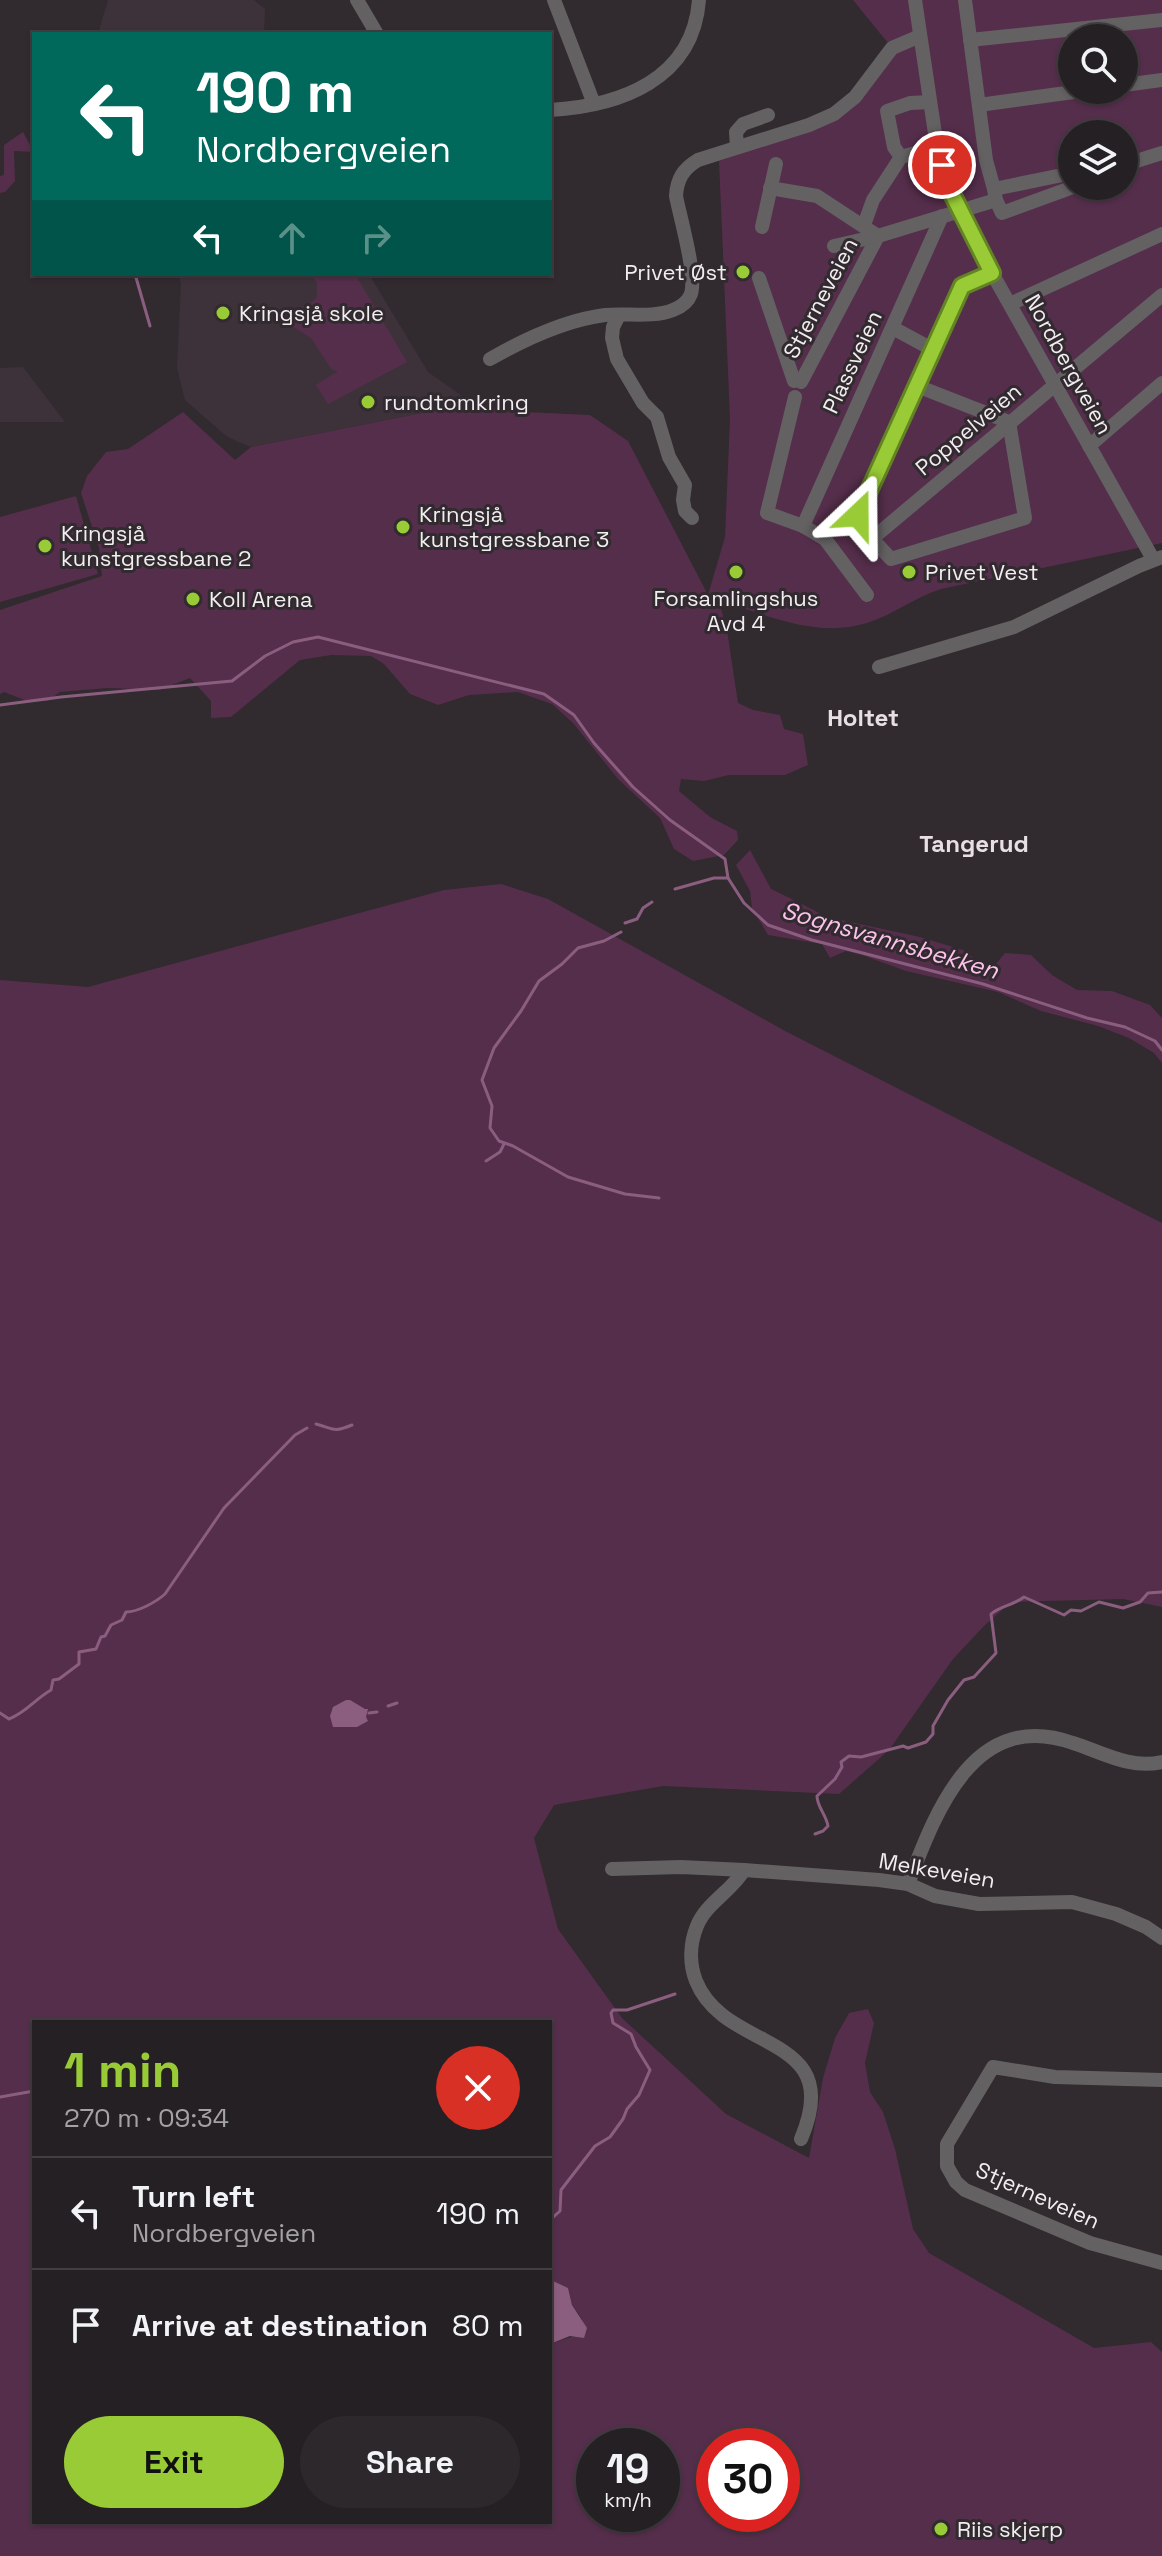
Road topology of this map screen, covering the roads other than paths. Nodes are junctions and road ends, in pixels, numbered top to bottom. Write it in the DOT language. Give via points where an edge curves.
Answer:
graph roads {
  1 [pos="357,0"];
  2 [pos="554,0"];
  3 [pos="699,0"];
  4 [pos="915,0"];
  5 [pos="965,0"];
  6 [pos="1162,20"];
  7 [pos="376,32"];
  8 [pos="920,36"];
  9 [pos="970,40"];
  10 [pos="1162,80"];
  11 [pos="1138,83"];
  12 [pos="1058,94"];
  13 [pos="930,102"];
  14 [pos="594,104"];
  15 [pos="979,105"];
  16 [pos="552,110"];
  17 [pos="768,115"];
  18 [pos="737,147"];
  19 [pos="937,147"];
  20 [pos="1162,153"];
  21 [pos="901,157"];
  22 [pos="1138,161"];
  23 [pos="776,164"];
  24 [pos="1058,177"];
  25 [pos="770,188"];
  26 [pos="1058,193"];
  27 [pos="995,195"];
  28 [pos="960,211"];
  29 [pos="942,216"];
  30 [pos="864,225"];
  31 [pos="762,227"];
  32 [pos="1162,234"];
  33 [pos="878,236"];
  34 [pos="834,246"];
  35 [pos="992,273"];
  36 [pos="759,278"];
  37 [pos="1162,295"];
  38 [pos="1010,304"];
  39 [pos="619,315"];
  40 [pos="893,328"];
  41 [pos="930,353"];
  42 [pos="490,359"];
  43 [pos="797,381"];
  44 [pos="1162,383"];
  45 [pos="1055,384"];
  46 [pos="917,386"];
  47 [pos="1009,422"];
  48 [pos="1089,446"];
  49 [pos="692,518"];
  50 [pos="803,526"];
  51 [pos="872,539"];
  52 [pos="1157,558"];
  53 [pos="867,595"];
  54 [pos="879,667"];
  55 [pos="1162,1762"];
  56 [pos="612,1869"];
  57 [pos="744,1870"];
  58 [pos="908,1884"];
  59 [pos="1162,1938"];
  60 [pos="1162,2080"];
  61 [pos="801,2139"];
  62 [pos="1162,2263"];
  1 -- 7 [label="street"];
  2 -- 14 [label="street"];
  3 -- 14 [label="street" via="695,28 667,70 637,90"];
  4 -- 8 [label="street, Nordbergveien"];
  5 -- 9 [label="street"];
  6 -- 9 [label="street"];
  8 -- 13 [label="street, Nordbergveien"];
  8 -- 18 [label="street" via="892,48 855,97 834,114"];
  9 -- 15 [label="street"];
  10 -- 11 [label="street"];
  12 -- 15 [label="street"];
  13 -- 19 [label="street, Nordbergveien"];
  13 -- 21 [label="street" via="887,111"];
  14 -- 16 [label="street"];
  15 -- 27 [label="street"];
  17 -- 18 [label="street" via="743,124 736,132"];
  18 -- 39 [label="street" via="688,166 677,185 692,278 684,305"];
  19 -- 21 [label="street"];
  19 -- 28 [label="street, Nordbergveien"];
  20 -- 22 [label="street"];
  21 -- 30 [label="street" via="873,200"];
  23 -- 25 [label="street"];
  24 -- 27 [label="street"];
  25 -- 30 [label="street" via="817,196"];
  25 -- 31 [label="street"];
  26 -- 27 [label="street" via="1002,213"];
  27 -- 28 [label="street"];
  28 -- 29 [label="street"];
  28 -- 35 [label="street, Nordbergveien"];
  29 -- 33 [label="street"];
  29 -- 40 [label="street, Plassveien"];
  30 -- 33 [label="street"];
  32 -- 38 [label="street"];
  33 -- 34 [label="street"];
  33 -- 43 [label="street, Stjerneveien"];
  35 -- 38 [label="street, Nordbergveien"];
  35 -- 41 [label="street" via="962,286"];
  36 -- 43 [label="street"];
  37 -- 45 [label="street, Poppelveien"];
  38 -- 45 [label="street, Nordbergveien"];
  39 -- 42 [label="street" via="553,330"];
  39 -- 49 [label="street" via="612,338 617,359 657,417 669,457 685,485 685,511"];
  40 -- 41 [label="street"];
  40 -- 50 [label="street, Plassveien"];
  41 -- 46 [label="street"];
  43 -- 50 [label="street" via="789,383 788,391 795,397 767,513"];
  44 -- 48 [label="street"];
  45 -- 47 [label="street, Poppelveien"];
  45 -- 48 [label="street, Nordbergveien"];
  46 -- 47 [label="street"];
  46 -- 51 [label="street" via="860,508 858,515"];
  47 -- 51 [label="street, Poppelveien"];
  47 -- 51 [label="street" via="1025,518 891,559"];
  48 -- 52 [label="street, Nordbergveien"];
  50 -- 53 [label="street" via="825,539"];
  52 -- 54 [label="street" via="1004,631"];
  55 -- 58 [label="street" via="1122,1762 1046,1735 995,1746 961,1774 948,1793"];
  56 -- 57 [label="street, Melkeveien"];
  57 -- 58 [label="street, Melkeveien"];
  57 -- 61 [label="street" via="699,1920 692,1966 712,2007 802,2066 812,2106"];
  58 -- 59 [label="street, Melkeveien" via="935,1896 979,1904 1072,1902 1116,1914"];
  60 -- 62 [label="street, Stjerneveien" via="1055,2077 993,2067 946,2152 947,2166 965,2190 1079,2238"];
}
